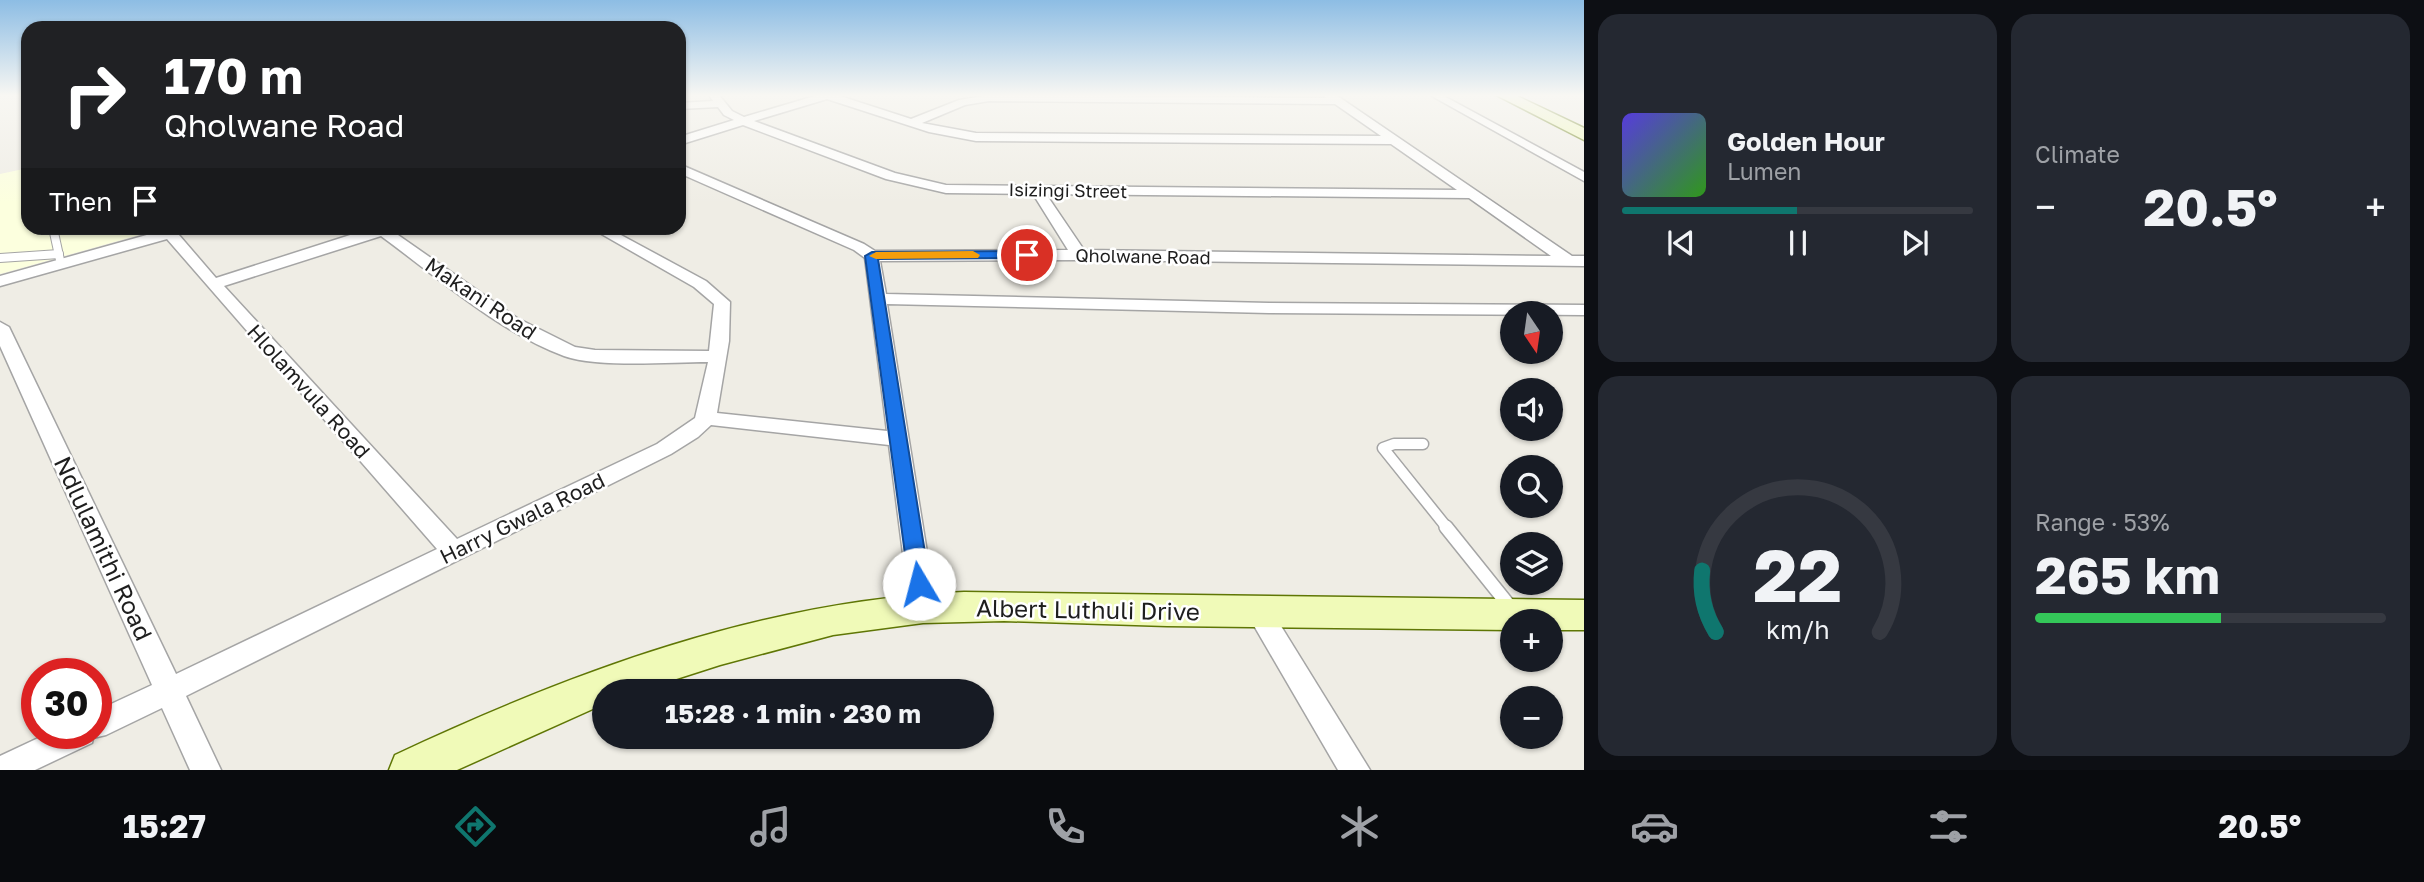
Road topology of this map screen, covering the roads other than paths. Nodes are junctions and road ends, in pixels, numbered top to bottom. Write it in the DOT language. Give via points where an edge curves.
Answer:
graph roads {
  1 [pos="711,131"];
  2 [pos="771,131"];
  3 [pos="940,131"];
  4 [pos="1382,131"];
  5 [pos="1500,131"];
  6 [pos="686,139"];
  7 [pos="1395,140"];
  8 [pos="686,171"];
  9 [pos="1584,177"];
  10 [pos="1037,190"];
  11 [pos="1475,194"];
  12 [pos="55,235"];
  13 [pos="150,235"];
  14 [pos="173,235"];
  15 [pos="363,235"];
  16 [pos="389,235"];
  17 [pos="611,235"];
  18 [pos="1079,255"];
  19 [pos="872,256"];
  20 [pos="0,258"];
  21 [pos="60,259"];
  22 [pos="1577,262"];
  23 [pos="1584,272"];
  24 [pos="0,281"];
  25 [pos="213,284"];
  26 [pos="878,299"];
  27 [pos="1584,310"];
  28 [pos="0,327"];
  29 [pos="716,357"];
  30 [pos="706,418"];
  31 [pos="898,439"];
  32 [pos="1423,444"];
  33 [pos="454,552"];
  34 [pos="923,608"];
  35 [pos="1512,609"];
  36 [pos="1259,612"];
  37 [pos="1500,614"];
  38 [pos="1563,615"];
  39 [pos="1584,615"];
  40 [pos="170,691"];
  41 [pos="112,718"];
  42 [pos="48,749"];
  43 [pos="4,770"];
  44 [pos="206,770"];
  45 [pos="411,770"];
  46 [pos="1355,770"];
  1 -- 6 [label="street"];
  2 -- 10 [label="street, Isizingi Street" via="922,185"];
  3 -- 7 [label="street" via="976,137"];
  4 -- 7 [label="street"];
  5 -- 9 [label="street"];
  7 -- 11 [label="street"];
  8 -- 19 [label="street, Qholwane Road"];
  10 -- 11 [label="street, Isizingi Street"];
  10 -- 18 [label="street"];
  11 -- 22 [label="street"];
  12 -- 21 [label="lane"];
  13 -- 21 [label="street"];
  14 -- 25 [label="street, Hlolamvula Road"];
  15 -- 25 [label="street"];
  16 -- 29 [label="street, Makani Road" via="511,322 570,352"];
  17 -- 29 [label="street" via="700,284 722,302 724,324"];
  18 -- 19 [label="street, Qholwane Road"];
  18 -- 22 [label="street, Qholwane Road"];
  19 -- 26 [label="street"];
  20 -- 21 [label="lane"];
  21 -- 24 [label="street"];
  22 -- 23 [label="street"];
  25 -- 33 [label="street, Hlolamvula Road"];
  26 -- 27 [label="street"];
  26 -- 31 [label="street"];
  28 -- 40 [label="street, Ndlulamithi Road"];
  29 -- 30 [label="street"];
  30 -- 31 [label="street"];
  30 -- 33 [label="street, Harry Gwala Road" via="664,449"];
  31 -- 34 [label="street"];
  32 -- 35 [label="lane" via="1383,448"];
  33 -- 40 [label="street, Harry Gwala Road"];
  34 -- 36 [label="street, Albert Luthuli Drive"];
  34 -- 45 [label="street, Albert Luthuli Drive" via="840,618 707,651 602,685"];
  36 -- 37 [label="street, Albert Luthuli Drive"];
  36 -- 46 [label="street"];
  38 -- 39 [label="street, Albert Luthuli Drive"];
  40 -- 41 [label="street, Harry Gwala Road"];
  40 -- 44 [label="street, Ndlulamithi Road"];
  42 -- 43 [label="street"];
}
